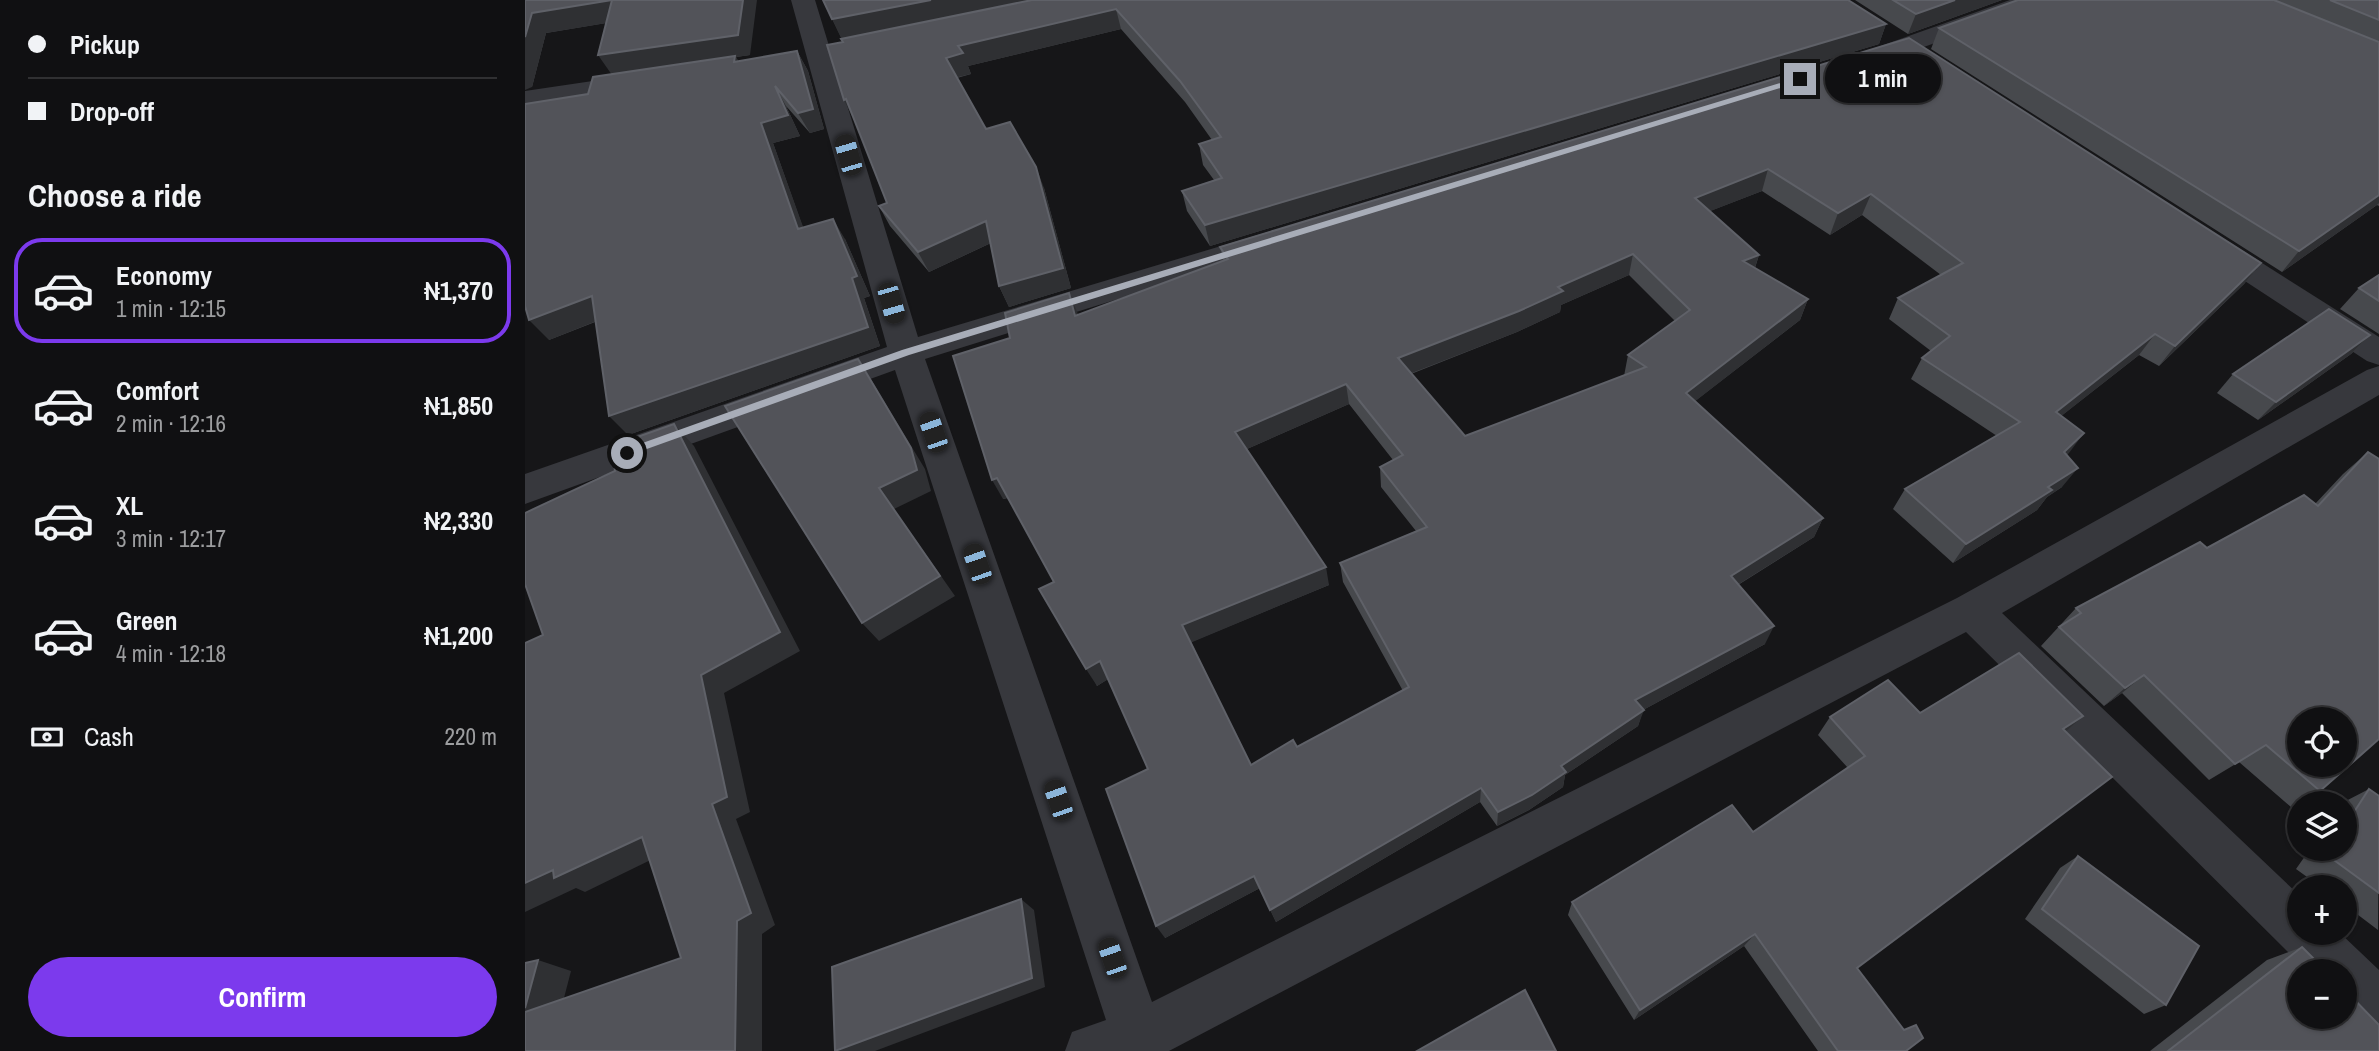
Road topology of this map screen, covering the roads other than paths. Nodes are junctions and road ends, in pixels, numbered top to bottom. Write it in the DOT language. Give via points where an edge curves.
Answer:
graph roads {
  1 [pos="803,0"];
  2 [pos="2033,0"];
  3 [pos="1874,27"];
  4 [pos="1917,55"];
  5 [pos="1838,68"];
  6 [pos="658,79"];
  7 [pos="525,99"];
  8 [pos="2182,226"];
  9 [pos="1292,235"];
  10 [pos="906,353"];
  11 [pos="2379,353"];
  12 [pos="2379,379"];
  13 [pos="525,489"];
  14 [pos="1971,610"];
  15 [pos="2287,917"];
  16 [pos="2316,945"];
  17 [pos="2331,959"];
  18 [pos="2357,985"];
  19 [pos="2379,1006"];
  20 [pos="1141,1044"];
  21 [pos="1091,1051"];
  1 -- 10 [label="street"];
  2 -- 4 [label="street"];
  3 -- 4 [label="street"];
  4 -- 5 [label="street"];
  6 -- 7 [label="street"];
  8 -- 11 [label="street"];
  9 -- 10 [label="street"];
  10 -- 13 [label="street"];
  10 -- 20 [label="street"];
  12 -- 14 [label="street"];
  14 -- 15 [label="street"];
  14 -- 20 [label="street"];
  16 -- 17 [label="street"];
  18 -- 19 [label="street"];
  20 -- 21 [label="street"];
}
